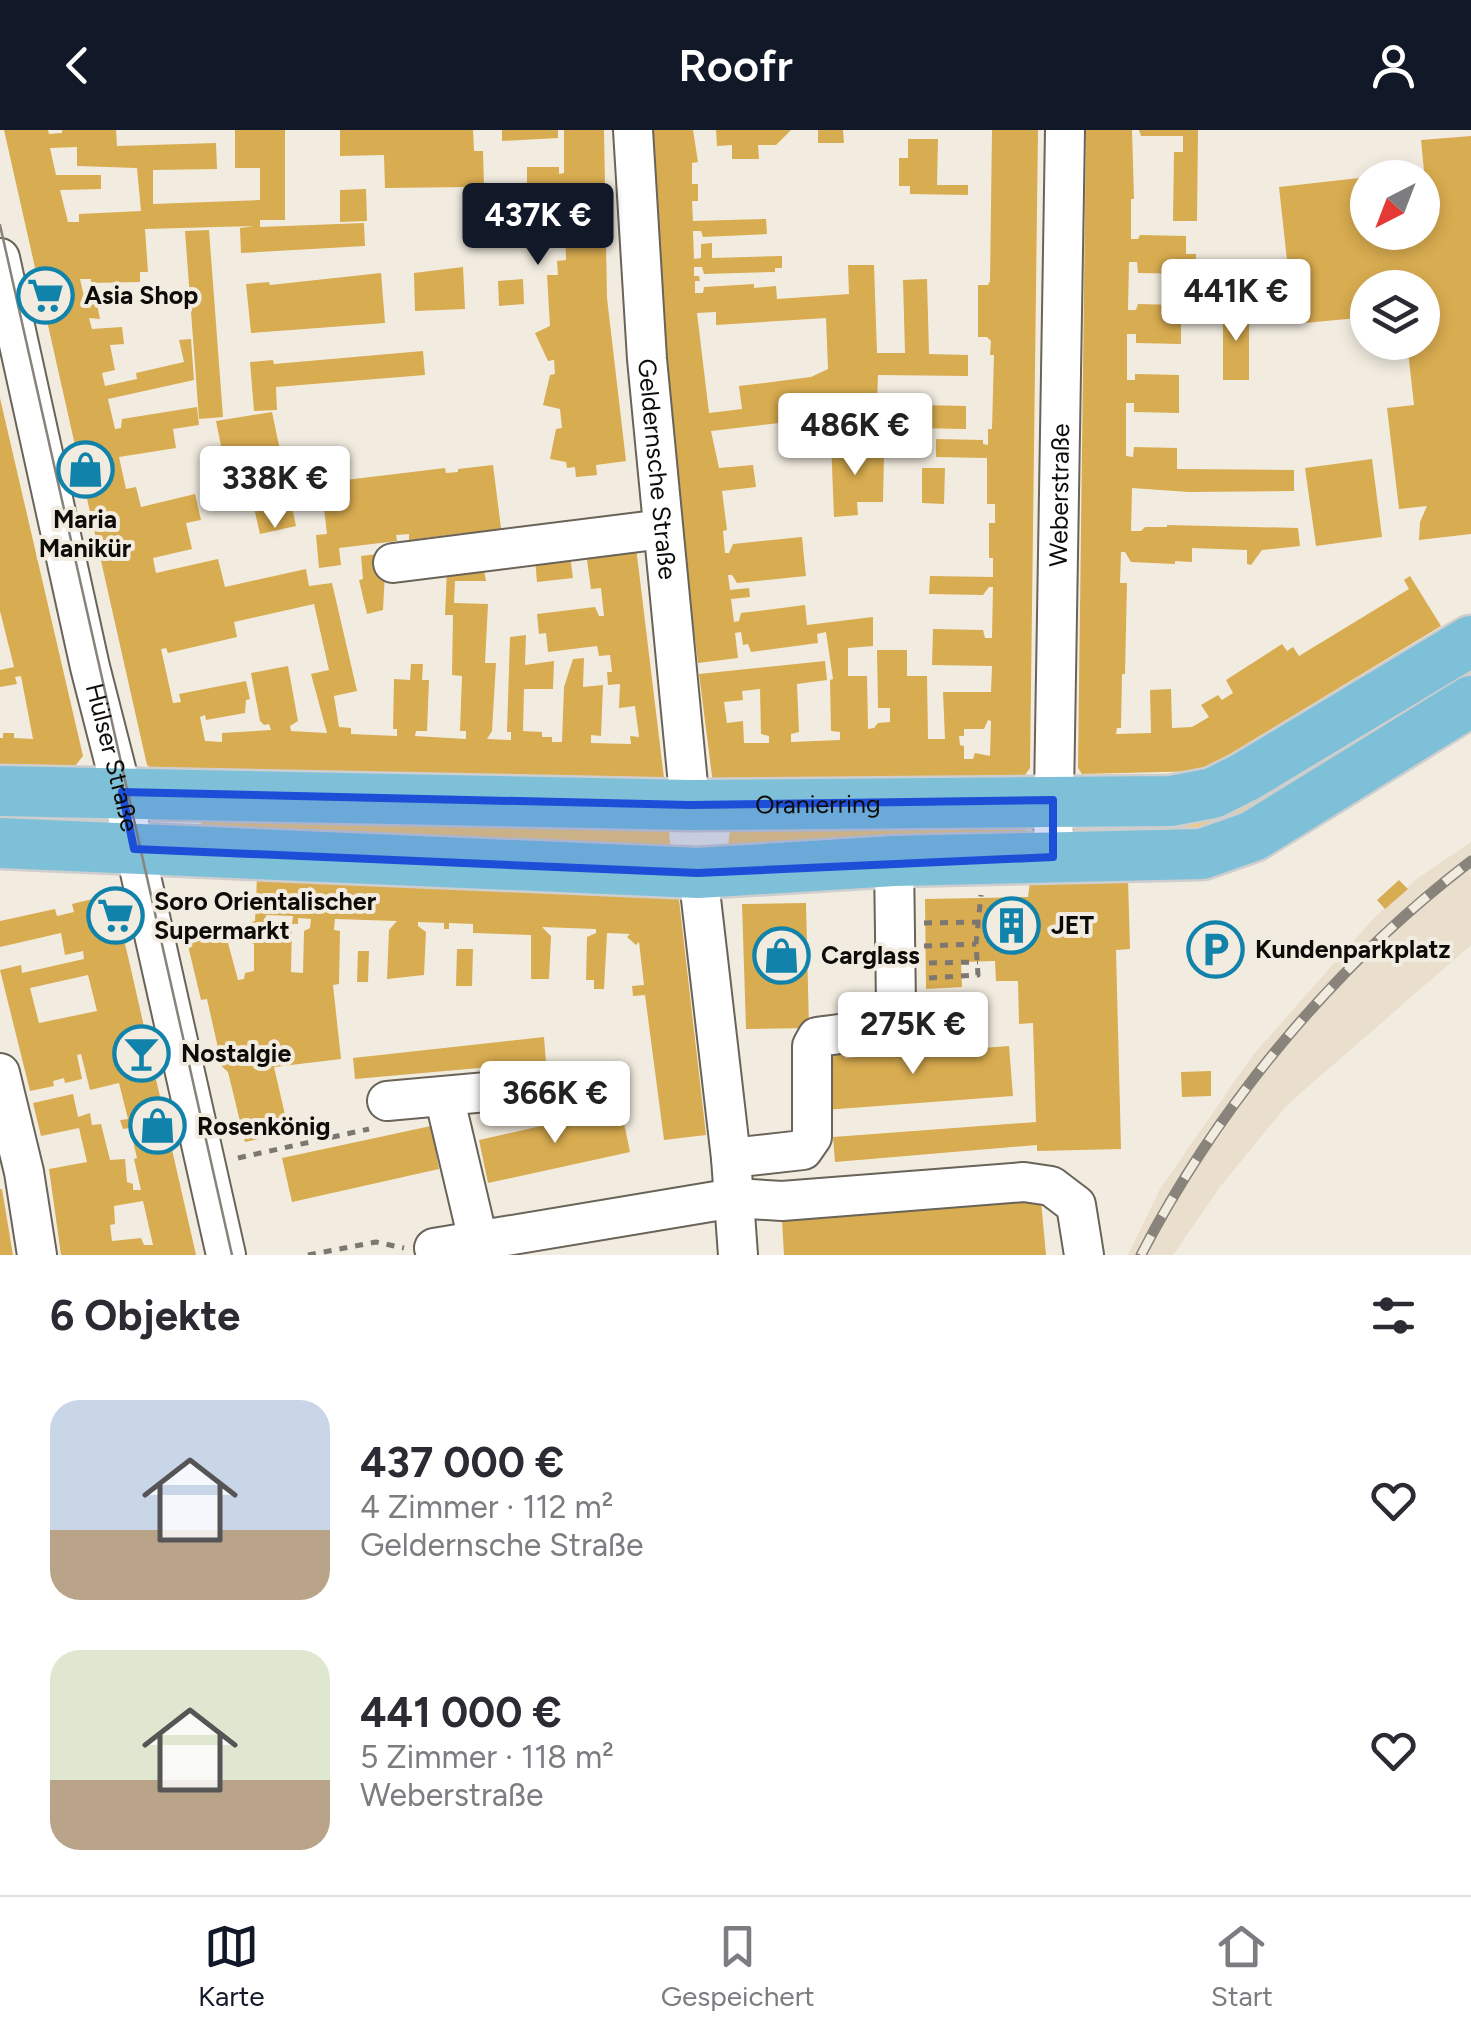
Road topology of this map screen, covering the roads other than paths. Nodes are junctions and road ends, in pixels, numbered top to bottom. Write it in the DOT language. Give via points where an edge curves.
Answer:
graph roads {
  1 [pos="633,130"];
  2 [pos="1064,130"];
  3 [pos="0,258"];
  4 [pos="663,530"];
  5 [pos="394,563"];
  6 [pos="1471,640"];
  7 [pos="1471,701"];
  8 [pos="0,791"];
  9 [pos="122,792"];
  10 [pos="1053,800"];
  11 [pos="690,805"];
  12 [pos="0,843"];
  13 [pos="134,849"];
  14 [pos="1052,857"];
  15 [pos="894,861"];
  16 [pos="698,873"];
  17 [pos="0,1073"];
  18 [pos="542,1087"];
  19 [pos="444,1096"];
  20 [pos="381,1114"];
  21 [pos="731,1158"];
  22 [pos="734,1198"];
  23 [pos="478,1240"];
  24 [pos="434,1248"];
  25 [pos="37,1255"];
  26 [pos="226,1255"];
  27 [pos="738,1255"];
  28 [pos="1084,1255"];
  1 -- 4 [label="street, Geldernsche Straße"];
  2 -- 10 [label="street, Weberstraße"];
  3 -- 9 [label="street, Hülser Straße"];
  4 -- 5 [label="street"];
  4 -- 11 [label="street, Geldernsche Straße"];
  6 -- 10 [label="main road, Oranierring" via="1213,793 1171,801"];
  7 -- 14 [label="main road" via="1228,847 1170,856"];
  8 -- 9 [label="main road, Oranierring"];
  9 -- 11 [label="main road, Oranierring"];
  9 -- 13 [label="street, Hülser Straße"];
  10 -- 11 [label="main road, Oranierring"];
  10 -- 14 [label="street, Weberstraße"];
  12 -- 13 [label="main road"];
  13 -- 16 [label="main road"];
  13 -- 26 [label="street, Hülser Straße"];
  14 -- 15 [label="main road"];
  15 -- 16 [label="main road"];
  15 -- 21 [label="street" via="896,1006 861,1032 817,1038 812,1137 802,1150"];
  16 -- 21 [label="street"];
  17 -- 25 [label="street"];
  18 -- 19 [label="street"];
  19 -- 20 [label="street"];
  19 -- 23 [label="street"];
  21 -- 22 [label="street"];
  22 -- 23 [label="street"];
  22 -- 27 [label="street"];
  22 -- 28 [label="street" via="782,1201 1024,1182 1051,1186 1076,1205"];
  23 -- 24 [label="street"];
}
